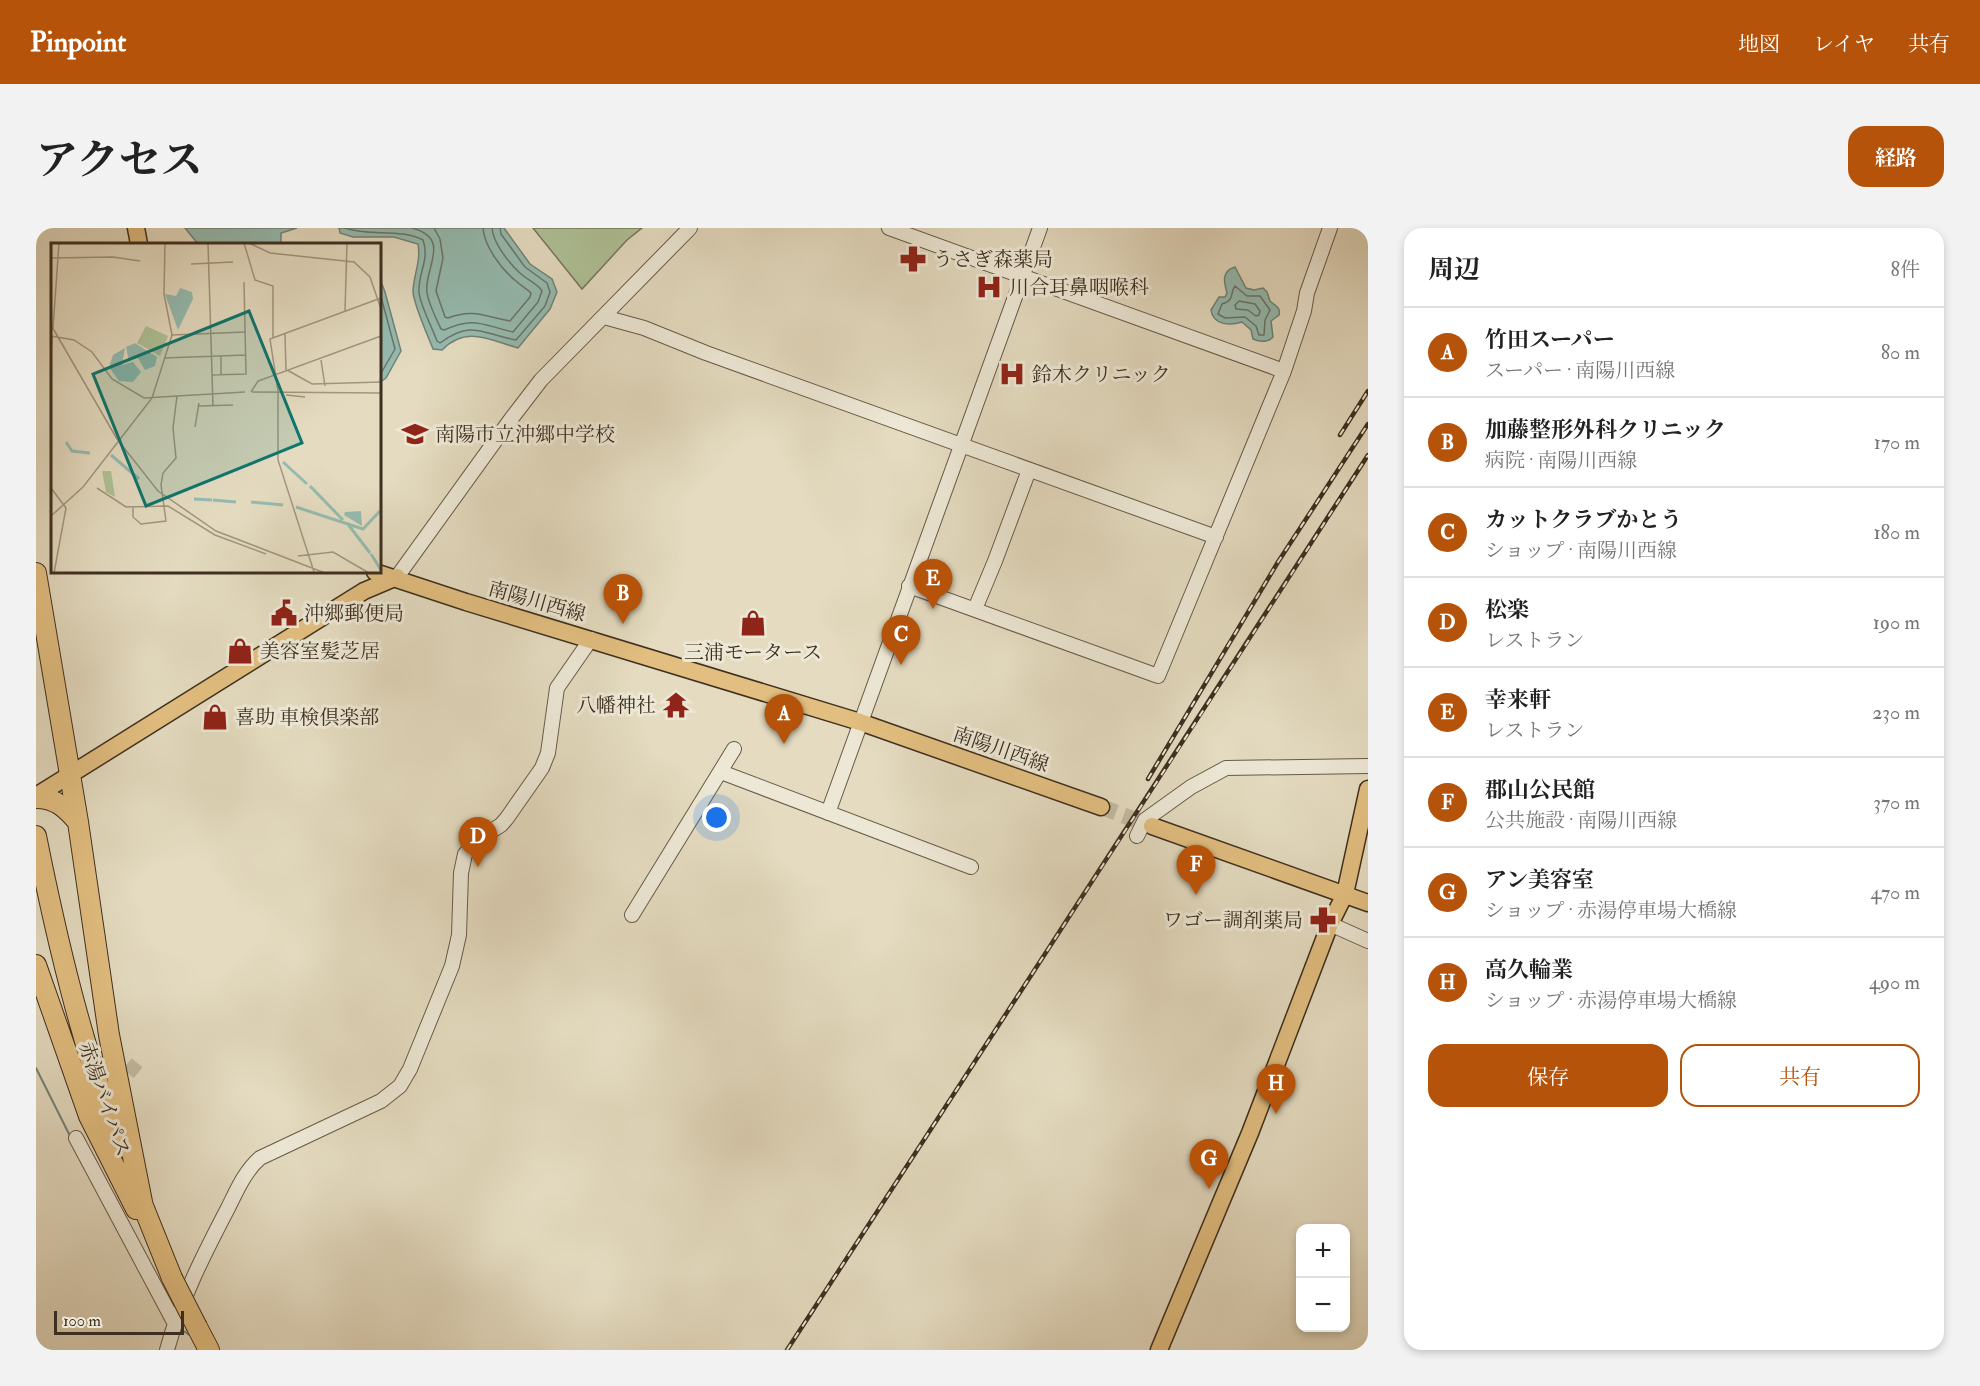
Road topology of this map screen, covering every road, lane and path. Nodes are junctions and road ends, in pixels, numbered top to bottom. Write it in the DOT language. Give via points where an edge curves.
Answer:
graph roads {
  1 [pos="136,228"];
  2 [pos="690,228"];
  3 [pos="889,228"];
  4 [pos="1041,228"];
  5 [pos="1330,228"];
  6 [pos="139,243"];
  7 [pos="1023,277"];
  8 [pos="604,317"];
  9 [pos="1284,371"];
  10 [pos="962,445"];
  11 [pos="1029,470"];
  12 [pos="1216,537"];
  13 [pos="36,573"];
  14 [pos="379,573"];
  15 [pos="397,577"];
  16 [pos="909,586"];
  17 [pos="975,609"];
  18 [pos="591,639"];
  19 [pos="860,722"];
  20 [pos="734,749"];
  21 [pos="1368,766"];
  22 [pos="721,772"];
  23 [pos="71,774"];
  24 [pos="1368,789"];
  25 [pos="36,797"];
  26 [pos="1101,807"];
  27 [pos="828,813"];
  28 [pos="78,822"];
  29 [pos="1152,826"];
  30 [pos="36,836"];
  31 [pos="1137,836"];
  32 [pos="971,867"];
  33 [pos="1345,894"];
  34 [pos="1368,903"];
  35 [pos="632,915"];
  36 [pos="1330,924"];
  37 [pos="1368,941"];
  38 [pos="36,965"];
  39 [pos="76,1138"];
  40 [pos="142,1202"];
  41 [pos="172,1278"];
  42 [pos="174,1322"];
  43 [pos="166,1350"];
  44 [pos="209,1350"];
  45 [pos="1159,1350"];
  1 -- 6 [label="main road"];
  2 -- 8 [label="street"];
  3 -- 7 [label="street"];
  4 -- 7 [label="street"];
  5 -- 9 [label="street"];
  7 -- 9 [label="street"];
  7 -- 10 [label="street"];
  8 -- 10 [label="street" via="644,328"];
  8 -- 15 [label="street" via="517,411"];
  9 -- 12 [label="street"];
  10 -- 11 [label="street"];
  10 -- 16 [label="street"];
  11 -- 12 [label="street"];
  11 -- 17 [label="street"];
  12 -- 17 [label="street" via="1158,676"];
  13 -- 23 [label="highway"];
  14 -- 15 [label="main road, 南陽川西線"];
  15 -- 18 [label="main road, 南陽川西線"];
  15 -- 23 [label="main road" via="363,591"];
  16 -- 17 [label="street"];
  16 -- 19 [label="street"];
  18 -- 19 [label="main road, 南陽川西線"];
  18 -- 42 [label="street" via="557,688 548,753 542,768 501,825 480,838 465,854 459,935 452,966 400,1086 381,1101 260,1158 249,1167"];
  19 -- 26 [label="main road, 南陽川西線"];
  19 -- 27 [label="street"];
  20 -- 22 [label="street"];
  21 -- 31 [label="street" via="1226,768 1145,819"];
  22 -- 27 [label="street"];
  22 -- 35 [label="street"];
  23 -- 25 [label="main road"];
  23 -- 28 [label="highway"];
  24 -- 33 [label="main road"];
  25 -- 28 [label="highway" via="62,804"];
  27 -- 32 [label="street"];
  28 -- 40 [label="highway" via="109,1035"];
  29 -- 33 [label="main road"];
  30 -- 40 [label="highway, 赤湯バイパス" via="70,990 117,1138"];
  33 -- 34 [label="main road"];
  33 -- 36 [label="main road"];
  36 -- 37 [label="street"];
  36 -- 45 [label="main road" via="1250,1133"];
  38 -- 41 [label="highway" via="89,1116"];
  39 -- 42 [label="street"];
  40 -- 41 [label="highway, 赤湯バイパス"];
  41 -- 44 [label="highway, 赤湯バイパス, bridge"];
  42 -- 43 [label="street"];
}
